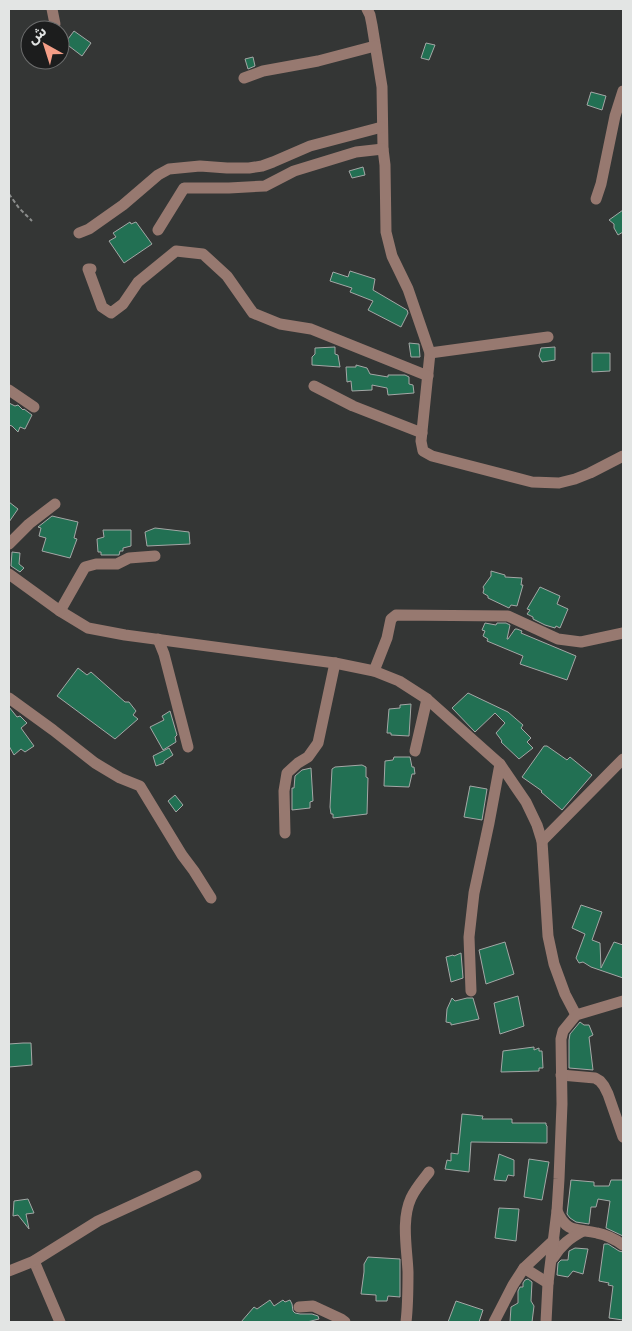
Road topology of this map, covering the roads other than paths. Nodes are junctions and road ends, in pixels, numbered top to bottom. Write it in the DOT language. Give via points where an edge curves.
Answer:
graph roads {
  1 [pos="367,9"];
  2 [pos="375,46"];
  3 [pos="244,78"];
  4 [pos="623,91"];
  5 [pos="382,127"];
  6 [pos="383,149"];
  7 [pos="596,200"];
  8 [pos="158,230"];
  9 [pos="79,233"];
  10 [pos="91,269"];
  11 [pos="548,337"];
  12 [pos="430,353"];
  13 [pos="428,376"];
  14 [pos="314,386"];
  15 [pos="9,390"];
  16 [pos="34,407"];
  17 [pos="422,432"];
  18 [pos="623,456"];
  19 [pos="55,504"];
  20 [pos="9,544"];
  21 [pos="155,556"];
  22 [pos="12,579"];
  23 [pos="60,611"];
  24 [pos="623,633"];
  25 [pos="158,639"];
  26 [pos="335,663"];
  27 [pos="374,671"];
  28 [pos="9,698"];
  29 [pos="427,699"];
  30 [pos="188,747"];
  31 [pos="415,751"];
  32 [pos="623,759"];
  33 [pos="500,764"];
  34 [pos="285,833"];
  35 [pos="542,841"];
  36 [pos="211,898"];
  37 [pos="471,992"];
  38 [pos="623,1001"];
  39 [pos="576,1015"];
  40 [pos="561,1075"];
  41 [pos="623,1137"];
  42 [pos="428,1172"];
  43 [pos="196,1176"];
  44 [pos="557,1211"];
  45 [pos="583,1232"];
  46 [pos="554,1240"];
  47 [pos="623,1244"];
  48 [pos="552,1260"];
  49 [pos="34,1261"];
  50 [pos="524,1268"];
  51 [pos="9,1271"];
  52 [pos="548,1282"];
  53 [pos="299,1306"];
  54 [pos="60,1322"];
  55 [pos="345,1322"];
  56 [pos="406,1322"];
  57 [pos="494,1322"];
  58 [pos="546,1322"];
  1 -- 2 [label="street"];
  2 -- 3 [label="street"];
  2 -- 5 [label="street" via="382,87"];
  4 -- 7 [label="street"];
  5 -- 6 [label="street"];
  5 -- 9 [label="street" via="310,146 262,166 169,169 123,205"];
  6 -- 8 [label="street" via="356,152 294,171 265,186 184,188"];
  6 -- 12 [label="street" via="386,232 392,256 408,289"];
  10 -- 13 [label="street" via="88,269 102,307 111,313 123,304 138,282 176,250 203,254 227,276 253,313 280,324 311,329"];
  11 -- 12 [label="street"];
  12 -- 13 [label="street"];
  13 -- 17 [label="street"];
  14 -- 17 [label="street" via="353,406"];
  15 -- 16 [label="street"];
  17 -- 18 [label="street" via="423,451 432,456 532,482 559,483 575,479"];
  19 -- 20 [label="street"];
  21 -- 23 [label="street" via="85,567"];
  22 -- 23 [label="street"];
  23 -- 25 [label="street" via="88,628"];
  24 -- 27 [label="street" via="581,642 558,639 508,616 396,615 391,619"];
  25 -- 26 [label="street"];
  25 -- 30 [label="street"];
  26 -- 27 [label="street"];
  26 -- 34 [label="street" via="318,743 287,773"];
  27 -- 29 [label="street"];
  28 -- 36 [label="street" via="95,763 140,786"];
  29 -- 31 [label="street"];
  29 -- 33 [label="street"];
  32 -- 35 [label="street"];
  33 -- 35 [label="street" via="526,802"];
  33 -- 37 [label="street" via="474,893 469,937"];
  35 -- 39 [label="street" via="548,936 565,994"];
  38 -- 39 [label="street"];
  39 -- 40 [label="street" via="563,1031 561,1039"];
  40 -- 41 [label="street" via="600,1081"];
  40 -- 44 [label="street"];
  42 -- 56 [label="street" via="410,1200 407,1214"];
  43 -- 49 [label="street" via="98,1221"];
  44 -- 45 [label="street" via="570,1227"];
  44 -- 46 [label="street"];
  45 -- 47 [label="street" via="595,1232"];
  45 -- 48 [label="street" via="567,1241"];
  46 -- 48 [label="street"];
  46 -- 50 [label="street"];
  48 -- 52 [label="street"];
  49 -- 51 [label="street"];
  49 -- 54 [label="street"];
  50 -- 52 [label="street"];
  50 -- 57 [label="street"];
  52 -- 58 [label="street"];
  53 -- 55 [label="street" via="313,1306"];
}
